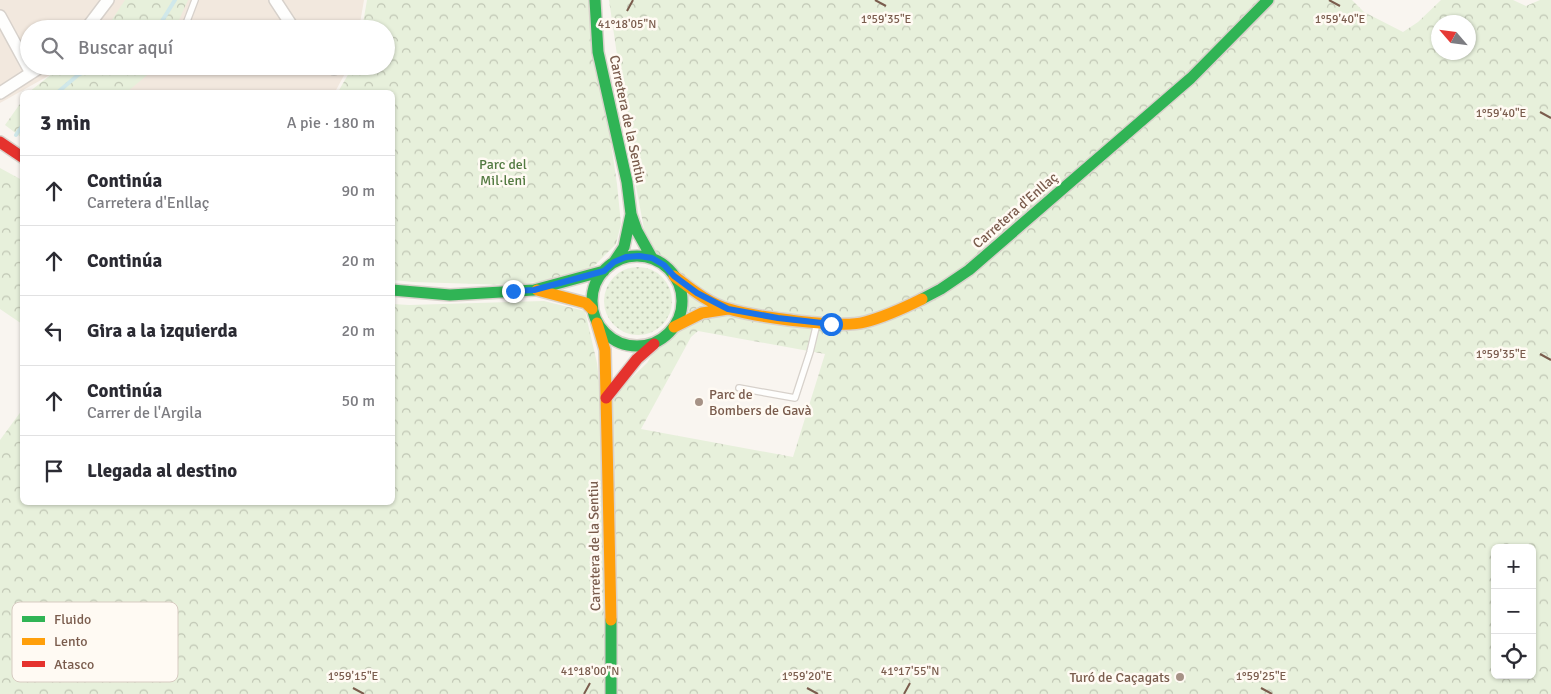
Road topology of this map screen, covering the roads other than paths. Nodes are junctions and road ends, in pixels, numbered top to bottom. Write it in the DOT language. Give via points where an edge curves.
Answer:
graph roads {
  1 [pos="108,0"];
  2 [pos="195,0"];
  3 [pos="275,0"];
  4 [pos="595,0"];
  5 [pos="1268,0"];
  6 [pos="0,16"];
  7 [pos="93,20"];
  8 [pos="187,20"];
  9 [pos="288,20"];
  10 [pos="20,53"];
  11 [pos="28,75"];
  12 [pos="0,93"];
  13 [pos="0,142"];
  14 [pos="20,156"];
  15 [pos="631,214"];
  16 [pos="652,258"];
  17 [pos="614,262"];
  18 [pos="604,271"];
  19 [pos="674,276"];
  20 [pos="395,290"];
  21 [pos="534,290"];
  22 [pos="592,309"];
  23 [pos="728,309"];
  24 [pos="817,322"];
  25 [pos="597,323"];
  26 [pos="674,327"];
  27 [pos="657,342"];
  28 [pos="739,388"];
  29 [pos="606,398"];
  30 [pos="611,694"];
  1 -- 7 [label="street"];
  2 -- 8 [label="lane"];
  3 -- 9 [label="street"];
  4 -- 15 [label="street, Carretera de la Sentiu" via="598,52"];
  5 -- 24 [label="street, Carretera d'Enllaç" via="1191,78 969,270 912,304 864,323"];
  6 -- 10 [label="street"];
  11 -- 12 [label="street"];
  13 -- 14 [label="street"];
  15 -- 16 [label="street, Carretera de la Sentiu"];
  15 -- 17 [label="street, Carretera de la Sentiu" via="624,247"];
  16 -- 17 [label="street" via="626,257"];
  16 -- 19 [label="street"];
  17 -- 18 [label="street"];
  18 -- 21 [label="street"];
  18 -- 22 [label="street" via="596,282"];
  19 -- 23 [label="street, Carretera d'Enllaç" via="697,293"];
  19 -- 26 [label="street" via="682,301"];
  20 -- 21 [label="street" via="450,295"];
  21 -- 22 [label="street" via="586,303"];
  22 -- 25 [label="street"];
  23 -- 24 [label="street, Carretera d'Enllaç"];
  23 -- 26 [label="street, Carretera d'Enllaç" via="702,313"];
  24 -- 28 [label="lane" via="795,398"];
  25 -- 27 [label="street" via="617,342 630,346"];
  25 -- 29 [label="street, Carretera de la Sentiu" via="605,350"];
  26 -- 27 [label="street"];
  27 -- 29 [label="street" via="637,359"];
  29 -- 30 [label="street, Carretera de la Sentiu"];
}
